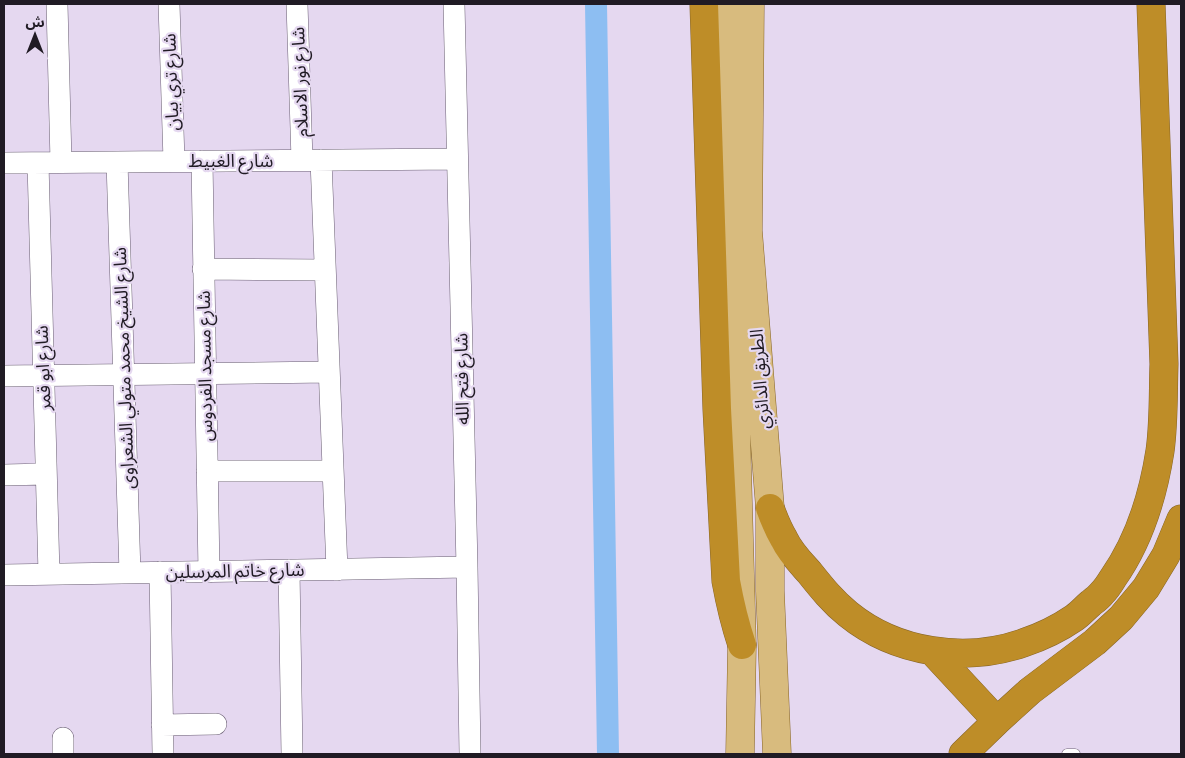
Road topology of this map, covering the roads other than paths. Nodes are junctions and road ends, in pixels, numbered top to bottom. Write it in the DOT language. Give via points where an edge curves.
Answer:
graph roads {
  1 [pos="57,4"];
  2 [pos="169,4"];
  3 [pos="297,4"];
  4 [pos="454,4"];
  5 [pos="704,4"];
  6 [pos="724,4"];
  7 [pos="750,4"];
  8 [pos="1151,4"];
  9 [pos="457,159"];
  10 [pos="311,160"];
  11 [pos="174,161"];
  12 [pos="202,161"];
  13 [pos="61,162"];
  14 [pos="117,162"];
  15 [pos="4,163"];
  16 [pos="38,163"];
  17 [pos="203,270"];
  18 [pos="325,270"];
  19 [pos="329,372"];
  20 [pos="205,374"];
  21 [pos="124,375"];
  22 [pos="4,376"];
  23 [pos="44,376"];
  24 [pos="207,471"];
  25 [pos="333,471"];
  26 [pos="46,474"];
  27 [pos="4,475"];
  28 [pos="770,508"];
  29 [pos="1181,519"];
  30 [pos="467,568"];
  31 [pos="289,570"];
  32 [pos="337,570"];
  33 [pos="160,572"];
  34 [pos="209,572"];
  35 [pos="130,573"];
  36 [pos="49,574"];
  37 [pos="4,575"];
  38 [pos="742,645"];
  39 [pos="932,651"];
  40 [pos="996,721"];
  41 [pos="216,724"];
  42 [pos="162,725"];
  43 [pos="163,754"];
  44 [pos="292,754"];
  45 [pos="470,754"];
  46 [pos="740,754"];
  47 [pos="777,754"];
  48 [pos="963,754"];
  49 [pos="1067,754"];
  50 [pos="1075,754"];
  1 -- 13 [label="street"];
  2 -- 11 [label="street, شارع تري بيان"];
  3 -- 10 [label="street, شارع نور الاسلام"];
  4 -- 9 [label="street, شارع فتح الله"];
  5 -- 38 [label="highway" via="726,574"];
  6 -- 38 [label="main road, الطريق الدائري"];
  7 -- 28 [label="main road, الطريق الدائري" via="748,231"];
  8 -- 39 [label="highway" via="1164,354 1163,411 1160,450 1140,527 1124,563 1102,593 1074,618 1042,637 1006,649 969,654"];
  9 -- 10 [label="street, شارع الغبيط"];
  9 -- 30 [label="street, شارع فتح الله"];
  10 -- 12 [label="street, شارع الغبيط"];
  10 -- 18 [label="street, شارع نور الاسلام"];
  11 -- 12 [label="street, شارع الغبيط"];
  11 -- 14 [label="street, شارع الغبيط"];
  12 -- 17 [label="street, شارع مسجد الفردوس"];
  13 -- 14 [label="street, شارع الغبيط"];
  13 -- 16 [label="street, شارع الغبيط"];
  14 -- 21 [label="street, شارع الشيخ محمد متولي الشعراوى"];
  15 -- 16 [label="street, شارع الغبيط"];
  16 -- 23 [label="street, شارع ابو قمر"];
  17 -- 18 [label="street"];
  17 -- 20 [label="street, شارع مسجد الفردوس"];
  18 -- 19 [label="street, شارع نور الاسلام"];
  19 -- 20 [label="street"];
  19 -- 25 [label="street, شارع نور الاسلام"];
  20 -- 21 [label="street"];
  20 -- 24 [label="street, شارع مسجد الفردوس"];
  21 -- 23 [label="street"];
  21 -- 35 [label="street, شارع الشيخ محمد متولي الشعراوى"];
  22 -- 23 [label="street"];
  23 -- 26 [label="street, شارع ابو قمر"];
  24 -- 25 [label="street"];
  24 -- 34 [label="street, شارع مسجد الفردوس"];
  25 -- 32 [label="street, شارع نور الاسلام"];
  26 -- 27 [label="street"];
  26 -- 36 [label="street, شارع ابو قمر"];
  28 -- 39 [label="highway" via="790,550 832,600 855,619 888,638"];
  28 -- 47 [label="main road, الطريق الدائري"];
  29 -- 40 [label="highway" via="1166,555 1146,588 1121,618"];
  30 -- 32 [label="street, شارع خاتم المرسلين"];
  30 -- 45 [label="street, شارع فتح الله"];
  31 -- 32 [label="street, شارع خاتم المرسلين"];
  31 -- 34 [label="street, شارع خاتم المرسلين"];
  31 -- 44 [label="street"];
  33 -- 34 [label="street, شارع خاتم المرسلين"];
  33 -- 35 [label="street, شارع خاتم المرسلين"];
  33 -- 42 [label="street"];
  35 -- 36 [label="street, شارع خاتم المرسلين"];
  36 -- 37 [label="street, شارع خاتم المرسلين"];
  38 -- 46 [label="main road, الطريق الدائري"];
  39 -- 40 [label="highway"];
  40 -- 48 [label="highway"];
  41 -- 42 [label="street"];
  42 -- 43 [label="street"];
  49 -- 50 [label="lane"];
}
